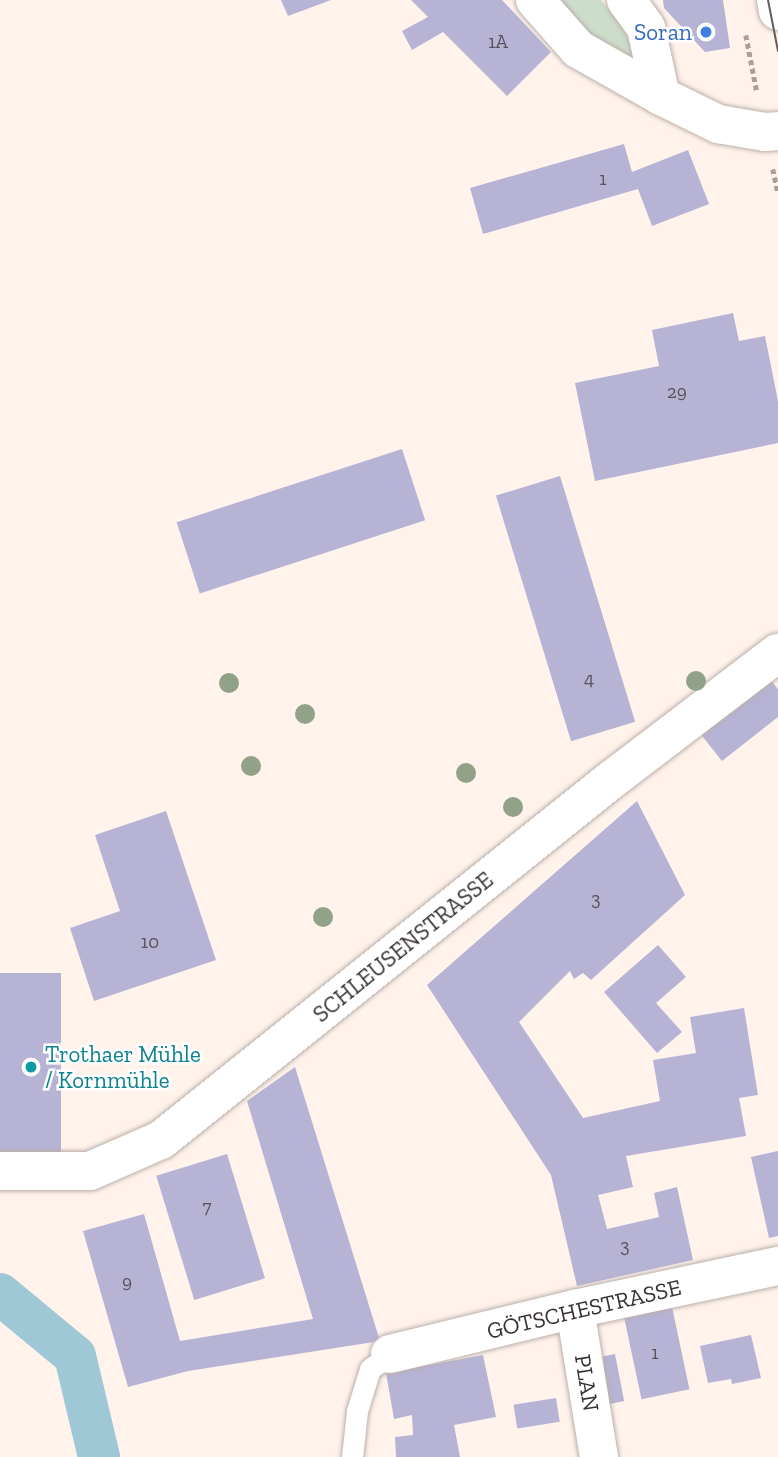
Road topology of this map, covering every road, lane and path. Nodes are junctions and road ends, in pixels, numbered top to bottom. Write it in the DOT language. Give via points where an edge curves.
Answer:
graph roads {
  1 [pos="535,0"];
  2 [pos="626,0"];
  3 [pos="776,0"];
  4 [pos="761,19"];
  5 [pos="661,96"];
  6 [pos="772,132"];
  7 [pos="778,653"];
  8 [pos="0,1171"];
  9 [pos="778,1266"];
  10 [pos="575,1309"];
  11 [pos="390,1354"];
  12 [pos="352,1457"];
  13 [pos="599,1457"];
  1 -- 5 [label="street" via="578,49"];
  2 -- 5 [label="street" via="646,29"];
  3 -- 4 [label="street"];
  4 -- 6 [label="path"];
  5 -- 6 [label="street" via="718,124"];
  7 -- 8 [label="street, SCHLEUSENSTRASSE" via="611,780 161,1140 90,1171"];
  9 -- 10 [label="street, GÖTSCHESTRASSE"];
  10 -- 11 [label="street, GÖTSCHESTRASSE"];
  10 -- 13 [label="street, PLAN"];
  11 -- 12 [label="lane" via="370,1368 357,1411"];
}
